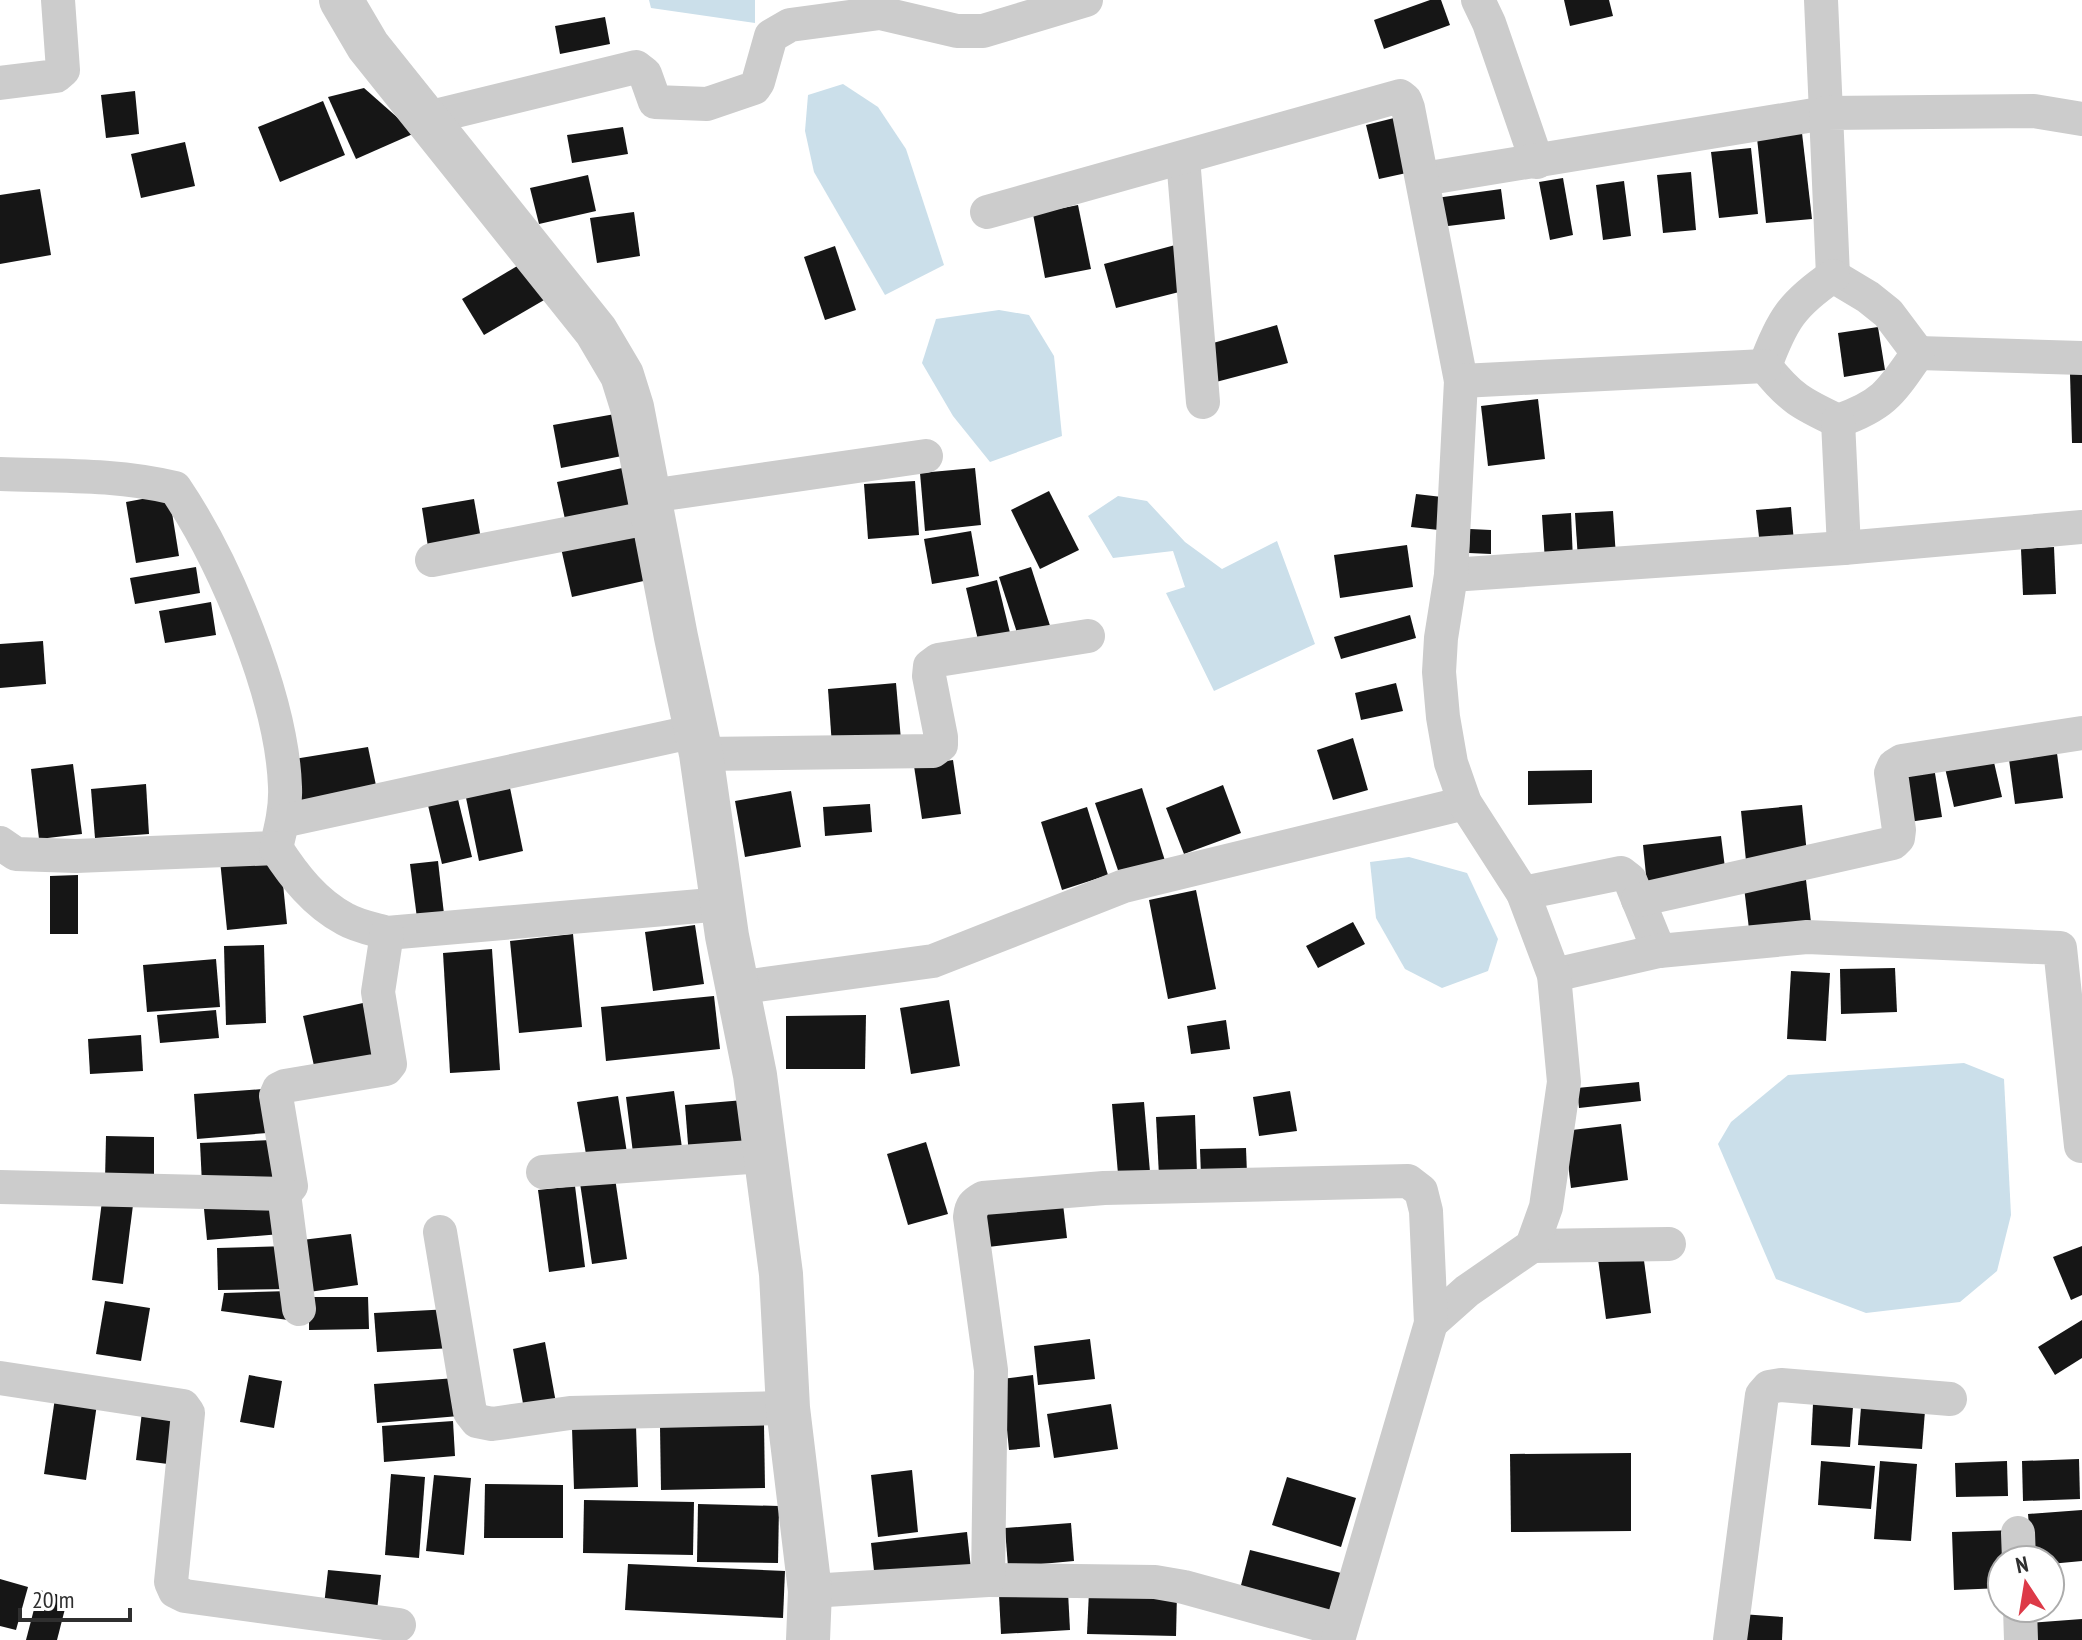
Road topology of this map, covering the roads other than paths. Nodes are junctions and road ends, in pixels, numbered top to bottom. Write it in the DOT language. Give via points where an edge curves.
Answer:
graph roads {
  1 [pos="58,0"];
  2 [pos="341,0"];
  3 [pos="1086,0"];
  4 [pos="1478,0"];
  5 [pos="1821,0"];
  6 [pos="0,83"];
  7 [pos="1826,113"];
  8 [pos="427,118"];
  9 [pos="2082,119"];
  10 [pos="1183,158"];
  11 [pos="1537,162"];
  12 [pos="1423,179"];
  13 [pos="987,212"];
  14 [pos="1833,276"];
  15 [pos="1918,353"];
  16 [pos="2082,358"];
  17 [pos="1765,366"];
  18 [pos="1461,381"];
  19 [pos="1203,402"];
  20 [pos="1838,421"];
  21 [pos="926,456"];
  22 [pos="0,474"];
  23 [pos="651,507"];
  24 [pos="2082,527"];
  25 [pos="1844,548"];
  26 [pos="432,560"];
  27 [pos="1451,575"];
  28 [pos="1088,636"];
  29 [pos="2082,733"];
  30 [pos="699,742"];
  31 [pos="1465,803"];
  32 [pos="280,834"];
  33 [pos="0,843"];
  34 [pos="1523,893"];
  35 [pos="1638,900"];
  36 [pos="723,904"];
  37 [pos="387,933"];
  38 [pos="1659,951"];
  39 [pos="1554,975"];
  40 [pos="736,988"];
  41 [pos="2075,1027"];
  42 [pos="2082,1146"];
  43 [pos="765,1156"];
  44 [pos="543,1172"];
  45 [pos="0,1187"];
  46 [pos="284,1194"];
  47 [pos="440,1232"];
  48 [pos="1669,1244"];
  49 [pos="1532,1246"];
  50 [pos="299,1309"];
  51 [pos="1431,1323"];
  52 [pos="0,1378"];
  53 [pos="1950,1399"];
  54 [pos="788,1408"];
  55 [pos="988,1580"];
  56 [pos="810,1591"];
  57 [pos="399,1625"];
  58 [pos="1339,1635"];
  59 [pos="808,1640"];
  60 [pos="1730,1640"];
  1 -- 6 [label="street" via="63,70 56,76"];
  2 -- 8 [label="street" via="368,46"];
  3 -- 8 [label="street" via="983,31 957,31 880,13 790,25 771,36 754,88 707,104 655,102 645,74 636,67"];
  4 -- 11 [label="street"];
  5 -- 7 [label="street"];
  7 -- 9 [label="street" via="2034,111"];
  7 -- 11 [label="street"];
  7 -- 14 [label="street"];
  8 -- 23 [label="street" via="596,331 622,375"];
  10 -- 12 [label="street" via="1400,96 1408,108"];
  10 -- 13 [label="street"];
  10 -- 19 [label="street"];
  11 -- 12 [label="street"];
  12 -- 18 [label="street"];
  14 -- 15 [label="street" via="1888,313"];
  14 -- 17 [label="street" via="1792,310"];
  15 -- 16 [label="street"];
  15 -- 20 [label="street" via="1889,394 1867,411"];
  17 -- 18 [label="street"];
  17 -- 20 [label="street" via="1800,403"];
  18 -- 27 [label="street"];
  20 -- 25 [label="street"];
  21 -- 23 [label="street"];
  22 -- 32 [label="street" via="114,478 175,488 218,565 274,712 285,786"];
  23 -- 26 [label="street"];
  23 -- 30 [label="street"];
  24 -- 25 [label="street"];
  25 -- 27 [label="street"];
  27 -- 31 [label="street" via="1439,672 1451,763"];
  28 -- 30 [label="street" via="938,660 930,666 929,676 941,737 933,751"];
  29 -- 35 [label="street" via="1902,761 1891,773 1899,830 1893,843"];
  30 -- 32 [label="street"];
  30 -- 36 [label="street"];
  31 -- 34 [label="street"];
  31 -- 40 [label="street" via="1124,886 933,961"];
  32 -- 33 [label="street" via="76,856 16,854"];
  32 -- 37 [label="street" via="288,867 321,903 347,920"];
  34 -- 35 [label="street" via="1621,873"];
  34 -- 39 [label="street"];
  35 -- 38 [label="street"];
  36 -- 37 [label="street"];
  36 -- 40 [label="street"];
  37 -- 46 [label="street" via="378,992 390,1064 279,1089 291,1186"];
  38 -- 39 [label="street"];
  38 -- 41 [label="street" via="1807,937 2060,948"];
  39 -- 49 [label="street" via="1564,1082 1546,1207"];
  40 -- 43 [label="street"];
  41 -- 42 [label="street"];
  43 -- 44 [label="street"];
  43 -- 54 [label="street" via="781,1274"];
  45 -- 46 [label="street"];
  46 -- 50 [label="street"];
  47 -- 54 [label="street" via="470,1412 477,1421 492,1424 570,1413"];
  48 -- 49 [label="street"];
  49 -- 51 [label="street"];
  51 -- 55 [label="street" via="1426,1211 1421,1191 1408,1181 1104,1188 983,1198 971,1207 970,1217 991,1370"];
  51 -- 58 [label="street"];
  52 -- 57 [label="street" via="183,1406 188,1413 171,1582 175,1591"];
  53 -- 60 [label="street" via="1769,1387 1762,1395"];
  54 -- 56 [label="street"];
  55 -- 56 [label="street"];
  55 -- 58 [label="street" via="1155,1582"];
  56 -- 59 [label="street"];
}
